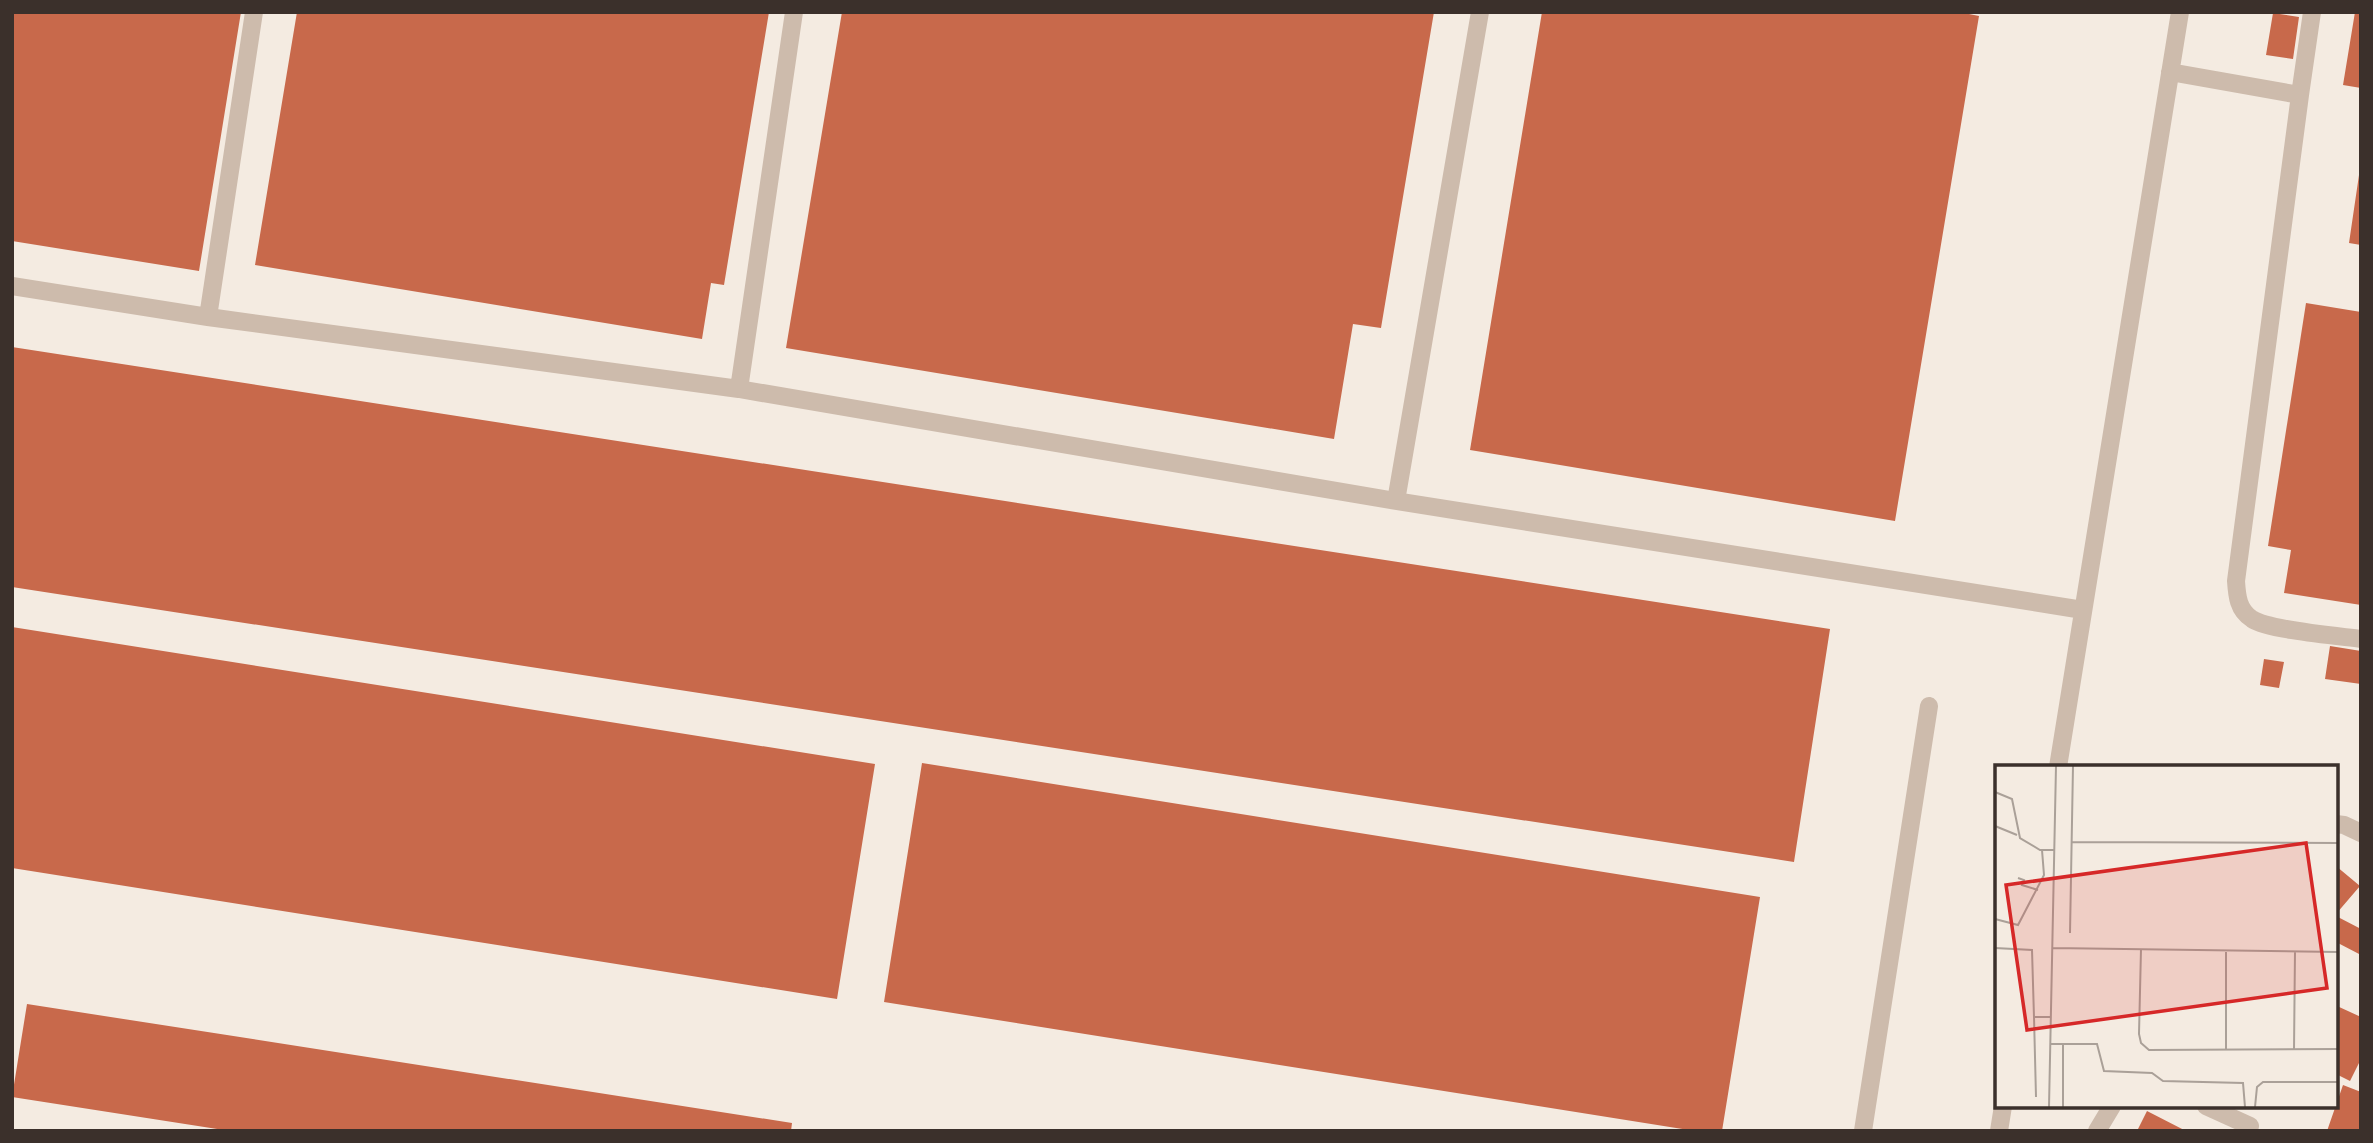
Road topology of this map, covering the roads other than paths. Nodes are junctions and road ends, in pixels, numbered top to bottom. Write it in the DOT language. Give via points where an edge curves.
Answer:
graph roads {
  1 [pos="254,12"];
  2 [pos="793,12"];
  3 [pos="1480,12"];
  4 [pos="2180,12"];
  5 [pos="2312,12"];
  6 [pos="2170,72"];
  7 [pos="2300,95"];
  8 [pos="12,286"];
  9 [pos="208,317"];
  10 [pos="739,389"];
  11 [pos="1396,501"];
  12 [pos="2083,610"];
  13 [pos="2361,639"];
  14 [pos="1928,706"];
  15 [pos="2058,765"];
  16 [pos="2338,824"];
  17 [pos="2361,833"];
  18 [pos="2003,1108"];
  19 [pos="2111,1108"];
  20 [pos="2210,1108"];
  21 [pos="1863,1131"];
  22 [pos="1999,1131"];
  23 [pos="2097,1131"];
  24 [pos="2248,1131"];
  1 -- 9 [label="street"];
  2 -- 10 [label="street"];
  3 -- 11 [label="street"];
  4 -- 6 [label="street"];
  5 -- 7 [label="street"];
  6 -- 7 [label="street"];
  6 -- 12 [label="street"];
  7 -- 13 [label="street" via="2237,600 2253,620 2270,626"];
  8 -- 9 [label="street"];
  9 -- 10 [label="street"];
  10 -- 11 [label="street"];
  11 -- 12 [label="street"];
  12 -- 15 [label="street"];
  14 -- 21 [label="street"];
  16 -- 17 [label="street"];
  18 -- 22 [label="street"];
  19 -- 23 [label="street"];
  20 -- 24 [label="street" via="2250,1126"];
}
